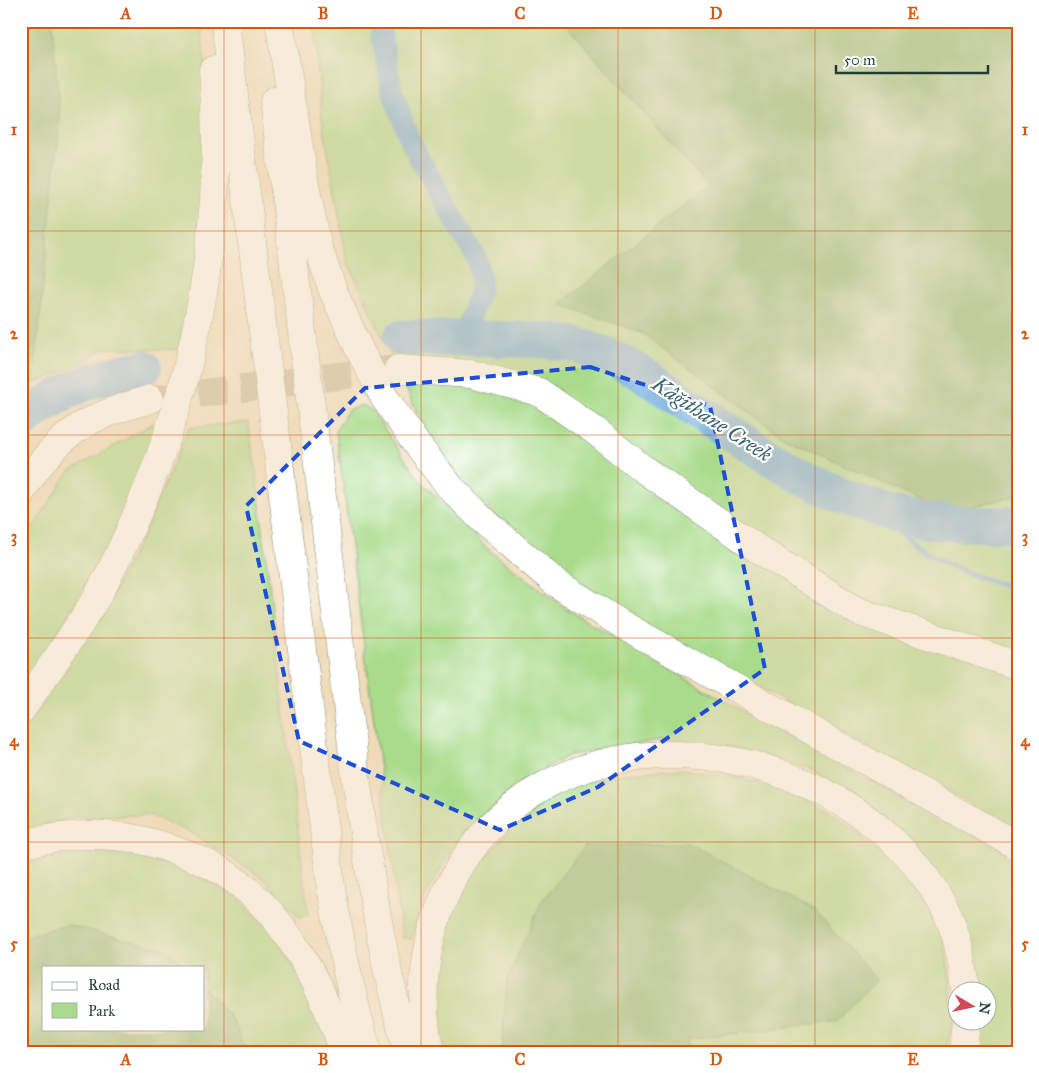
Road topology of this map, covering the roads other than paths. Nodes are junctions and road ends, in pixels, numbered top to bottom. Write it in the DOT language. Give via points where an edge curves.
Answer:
graph roads {
  1 [pos="208,21"];
  2 [pos="225,21"];
  3 [pos="265,21"];
  4 [pos="279,21"];
  5 [pos="398,369"];
  6 [pos="150,399"];
  7 [pos="21,492"];
  8 [pos="1018,666"];
  9 [pos="21,710"];
  10 [pos="21,845"];
  11 [pos="1018,846"];
  12 [pos="965,980"];
  13 [pos="965,1030"];
  14 [pos="344,1052"];
  15 [pos="368,1052"];
  16 [pos="408,1052"];
  17 [pos="430,1052"];
  18 [pos="963,1052"];
  1 -- 9 [label="main road" via="216,104 210,250 182,389 150,486 123,546 95,599"];
  2 -- 15 [label="main road" via="330,886 351,992"];
  3 -- 16 [label="main road" via="370,880 389,979"];
  4 -- 11 [label="main road" via="305,185 317,244 333,291 384,397 451,488 556,583 623,625"];
  5 -- 8 [label="main road" via="471,374 539,392 750,543 857,611"];
  6 -- 7 [label="main road" via="81,426 49,453"];
  10 -- 14 [label="main road" via="70,836 102,834 130,837 159,844 223,872 249,892 296,947 335,1024"];
  12 -- 17 [label="main road" via="954,930 937,894 903,851 864,815 778,772 743,762 686,754 614,760 582,768 529,795 488,829 473,848 447,891 428,952 423,986 424,1020"];
  13 -- 18 [label="main road"];
}
